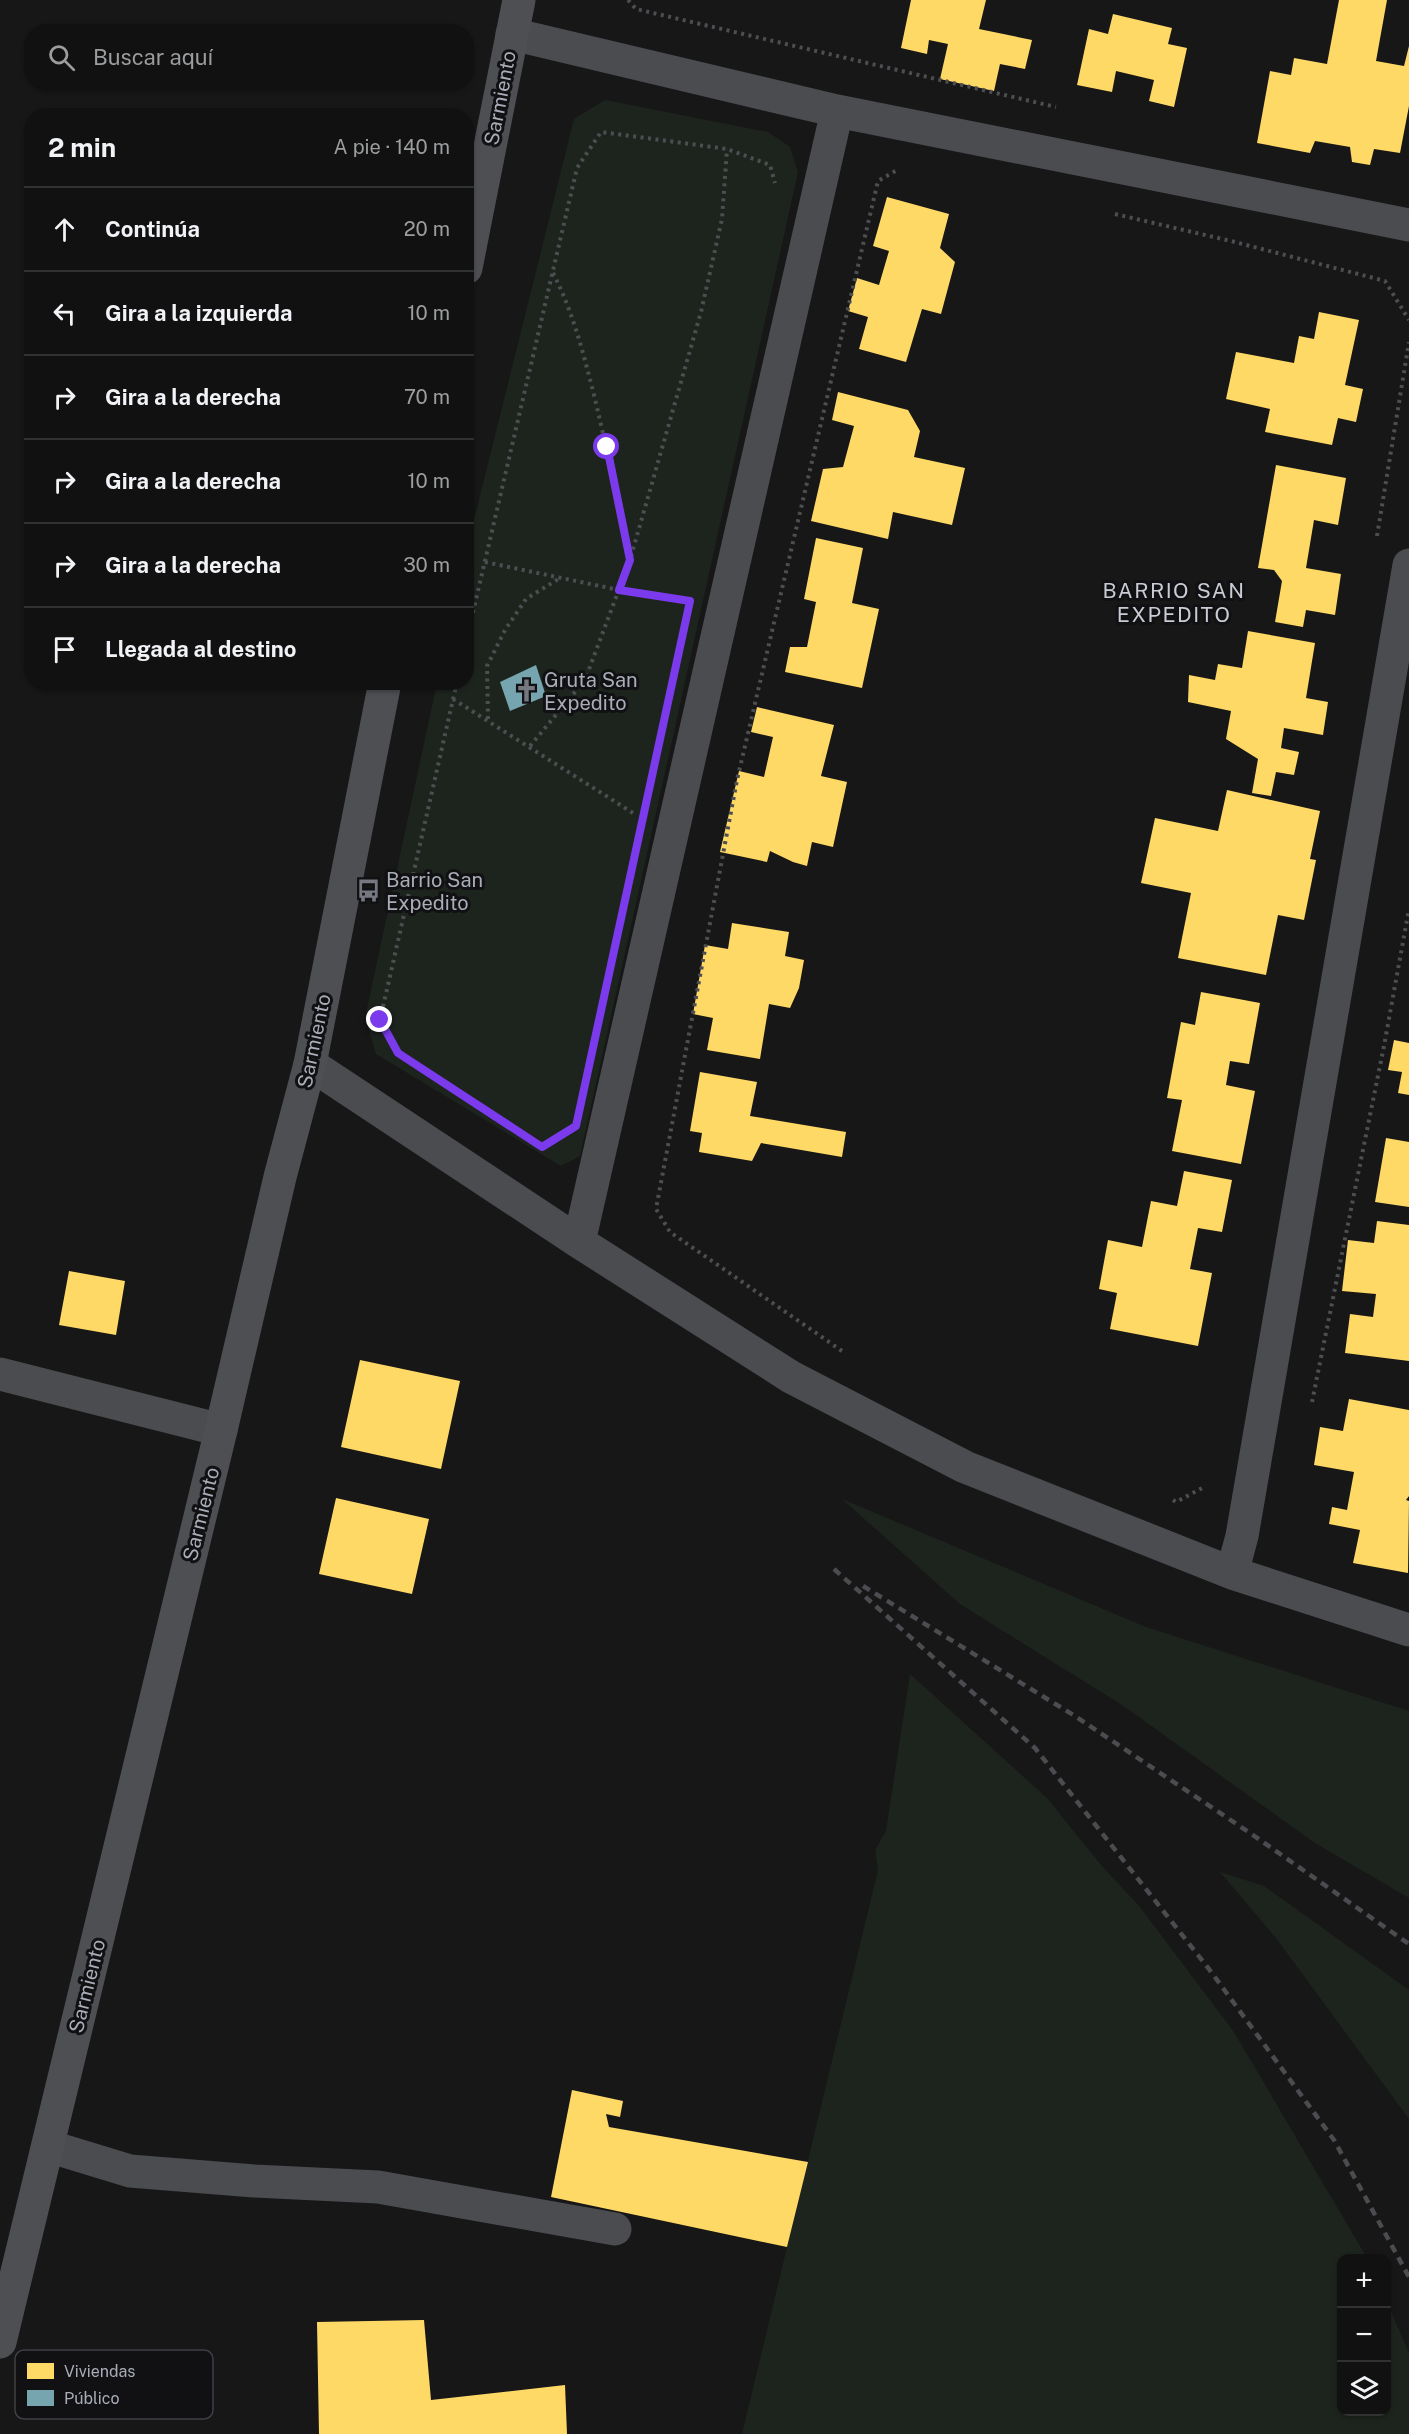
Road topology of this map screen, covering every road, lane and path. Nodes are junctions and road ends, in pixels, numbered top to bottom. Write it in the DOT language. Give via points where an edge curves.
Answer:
graph roads {
  1 [pos="519,0"];
  2 [pos="628,0"];
  3 [pos="512,34"];
  4 [pos="1061,109"];
  5 [pos="837,111"];
  6 [pos="727,149"];
  7 [pos="906,165"];
  8 [pos="776,186"];
  9 [pos="1115,214"];
  10 [pos="1409,225"];
  11 [pos="474,227"];
  12 [pos="553,272"];
  13 [pos="1409,320"];
  14 [pos="1409,342"];
  15 [pos="1376,543"];
  16 [pos="630,560"];
  17 [pos="485,562"];
  18 [pos="1409,565"];
  19 [pos="561,578"];
  20 [pos="619,590"];
  21 [pos="682,600"];
  22 [pos="474,608"];
  23 [pos="383,690"];
  24 [pos="455,690"];
  25 [pos="453,699"];
  26 [pos="488,719"];
  27 [pos="530,746"];
  28 [pos="637,816"];
  29 [pos="1409,909"];
  30 [pos="310,1064"];
  31 [pos="567,1132"];
  32 [pos="579,1242"];
  33 [pos="848,1356"];
  34 [pos="0,1374"];
  35 [pos="1311,1407"];
  36 [pos="221,1430"];
  37 [pos="1213,1482"];
  38 [pos="1166,1497"];
  39 [pos="1232,1573"];
  40 [pos="1409,1630"];
  41 [pos="48,2146"];
  42 [pos="615,2229"];
  43 [pos="0,2342"];
  1 -- 3 [label="main road, Sarmiento"];
  2 -- 4 [label="path" via="636,9"];
  3 -- 5 [label="street"];
  3 -- 11 [label="main road, Sarmiento"];
  5 -- 10 [label="street"];
  5 -- 32 [label="street"];
  6 -- 8 [label="path" via="770,165"];
  6 -- 12 [label="path" via="601,132 577,168"];
  6 -- 16 [label="path" via="722,219 701,312"];
  7 -- 33 [label="path" via="878,181 737,780 656,1209 670,1232"];
  9 -- 13 [label="path" via="1385,281"];
  12 -- 16 [label="path" via="578,329"];
  12 -- 17 [label="path"];
  14 -- 15 [label="path"];
  16 -- 20 [label="path"];
  17 -- 19 [label="path"];
  17 -- 22 [label="path"];
  18 -- 39 [label="street" via="1244,1524"];
  19 -- 20 [label="path"];
  19 -- 26 [label="path" via="526,599 505,630 487,666"];
  20 -- 21 [label="path"];
  20 -- 27 [label="path" via="585,680"];
  23 -- 30 [label="main road, Sarmiento"];
  24 -- 25 [label="path"];
  25 -- 26 [label="path"];
  25 -- 31 [label="path" via="380,1020 398,1053 542,1147"];
  26 -- 27 [label="path"];
  27 -- 28 [label="path"];
  29 -- 35 [label="path"];
  30 -- 32 [label="street"];
  30 -- 36 [label="main road, Sarmiento"];
  32 -- 39 [label="street" via="790,1377 965,1467"];
  34 -- 36 [label="street"];
  36 -- 41 [label="main road, Sarmiento"];
  37 -- 38 [label="path" via="1176,1502"];
  39 -- 40 [label="street"];
  41 -- 42 [label="street" via="130,2171 378,2187"];
  41 -- 43 [label="main road, Sarmiento"];
}
